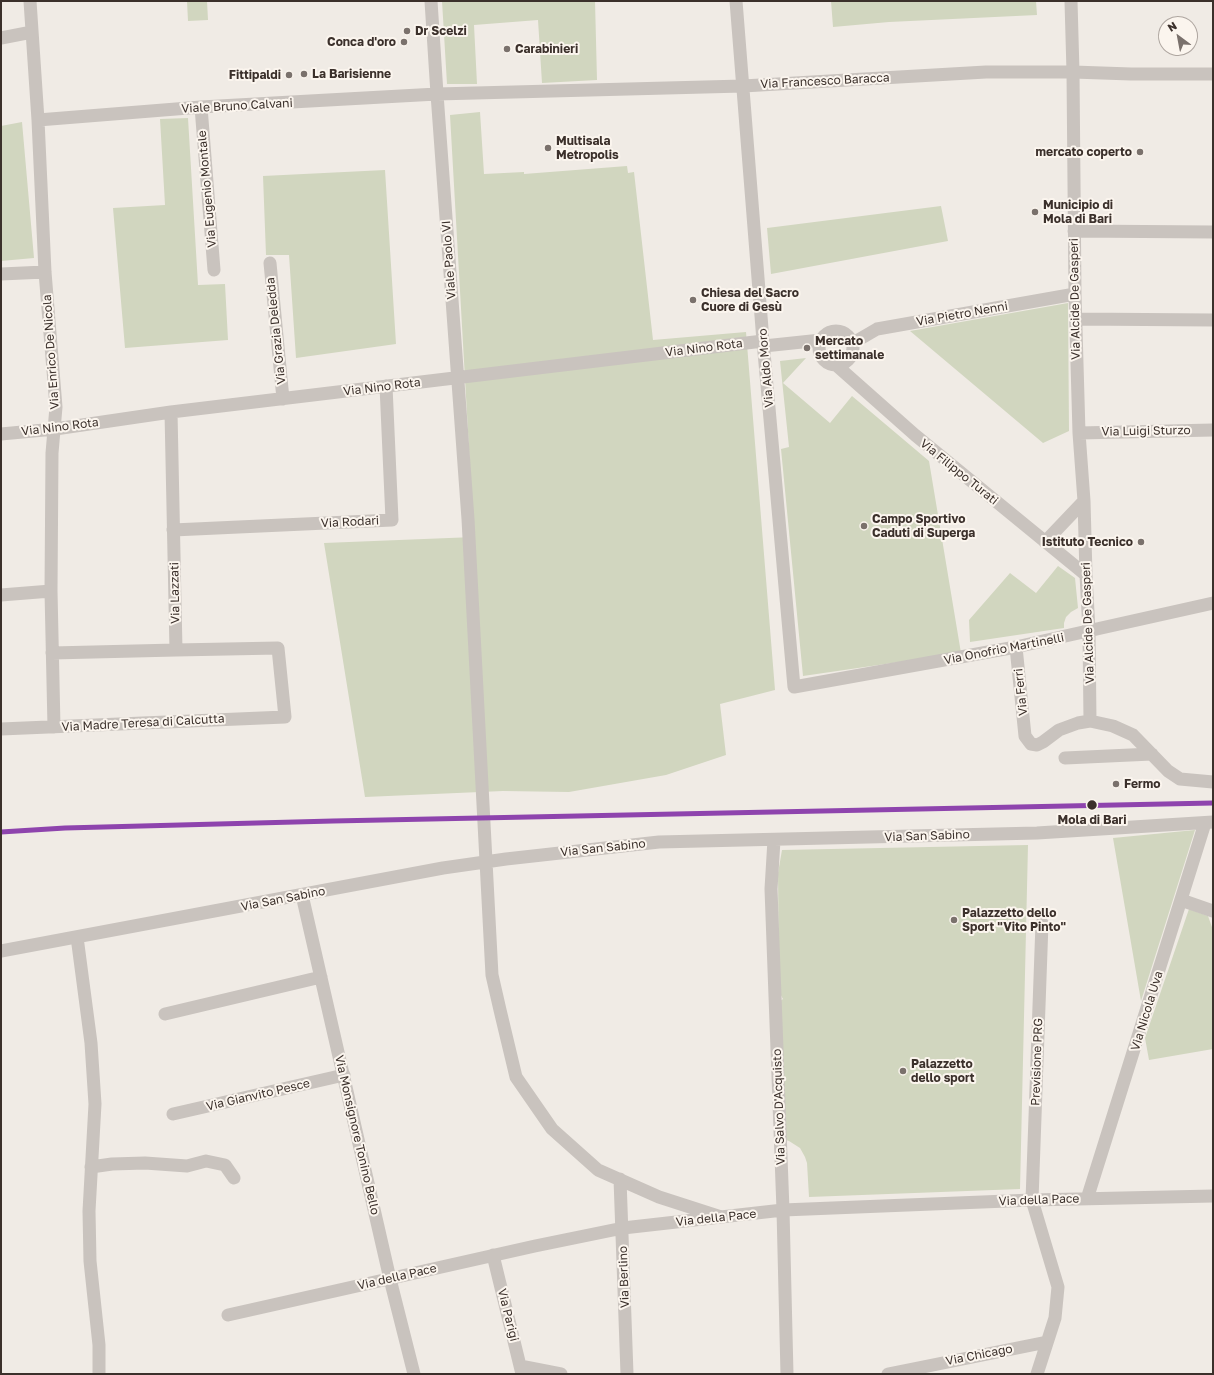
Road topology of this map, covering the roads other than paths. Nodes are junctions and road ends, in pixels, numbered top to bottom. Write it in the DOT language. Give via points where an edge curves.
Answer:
graph roads {
  1 [pos="30,1"];
  2 [pos="431,1"];
  3 [pos="736,1"];
  4 [pos="1070,1"];
  5 [pos="32,32"];
  6 [pos="1,38"];
  7 [pos="1073,72"];
  8 [pos="1213,74"];
  9 [pos="743,86"];
  10 [pos="437,94"];
  11 [pos="201,108"];
  12 [pos="38,120"];
  13 [pos="1074,231"];
  14 [pos="1213,232"];
  15 [pos="270,263"];
  16 [pos="214,270"];
  17 [pos="46,272"];
  18 [pos="1,274"];
  19 [pos="1075,294"];
  20 [pos="1076,319"];
  21 [pos="1213,320"];
  22 [pos="820,343"];
  23 [pos="853,343"];
  24 [pos="764,347"];
  25 [pos="836,365"];
  26 [pos="457,377"];
  27 [pos="386,386"];
  28 [pos="283,399"];
  29 [pos="171,412"];
  30 [pos="55,429"];
  31 [pos="1213,430"];
  32 [pos="1079,433"];
  33 [pos="1,434"];
  34 [pos="1084,501"];
  35 [pos="173,530"];
  36 [pos="1045,542"];
  37 [pos="1086,575"];
  38 [pos="51,591"];
  39 [pos="1,595"];
  40 [pos="1213,603"];
  41 [pos="1089,632"];
  42 [pos="1016,648"];
  43 [pos="176,650"];
  44 [pos="52,653"];
  45 [pos="794,687"];
  46 [pos="1090,721"];
  47 [pos="54,727"];
  48 [pos="1,729"];
  49 [pos="1152,754"];
  50 [pos="1065,758"];
  51 [pos="1213,782"];
  52 [pos="1209,822"];
  53 [pos="774,840"];
  54 [pos="302,895"];
  55 [pos="1181,900"];
  56 [pos="1213,911"];
  57 [pos="1042,923"];
  58 [pos="77,937"];
  59 [pos="1,951"];
  60 [pos="321,977"];
  61 [pos="165,1014"];
  62 [pos="344,1075"];
  63 [pos="173,1114"];
  64 [pos="91,1167"];
  65 [pos="234,1178"];
  66 [pos="620,1180"];
  67 [pos="1213,1196"];
  68 [pos="1087,1199"];
  69 [pos="1032,1200"];
  70 [pos="783,1210"];
  71 [pos="721,1218"];
  72 [pos="622,1228"];
  73 [pos="493,1255"];
  74 [pos="390,1279"];
  75 [pos="228,1315"];
  76 [pos="1047,1342"];
  77 [pos="521,1370"];
  78 [pos="99,1374"];
  79 [pos="414,1374"];
  80 [pos="561,1374"];
  81 [pos="627,1374"];
  82 [pos="787,1374"];
  83 [pos="888,1374"];
  84 [pos="1037,1374"];
  1 -- 5 [label="street, Via Enrico De Nicola"];
  2 -- 10 [label="street, Viale Paolo VI"];
  3 -- 9 [label="street, Via Aldo Moro"];
  4 -- 7 [label="street, Via Alcide De Gasperi"];
  5 -- 6 [label="street"];
  5 -- 12 [label="street, Via Enrico De Nicola"];
  7 -- 8 [label="street, Via Francesco Baracca"];
  7 -- 9 [label="street, Via Francesco Baracca" via="986,72"];
  7 -- 13 [label="street, Via Alcide De Gasperi"];
  9 -- 10 [label="street, Via Francesco Baracca"];
  9 -- 24 [label="street, Via Aldo Moro"];
  10 -- 11 [label="street, Viale Bruno Calvani"];
  10 -- 26 [label="street, Viale Paolo VI"];
  11 -- 12 [label="street, Viale Bruno Calvani"];
  11 -- 16 [label="street, Via Eugenio Montale"];
  12 -- 17 [label="street, Via Enrico De Nicola"];
  13 -- 14 [label="street"];
  13 -- 19 [label="street, Via Alcide De Gasperi"];
  15 -- 28 [label="street, Via Grazia Deledda"];
  17 -- 18 [label="street"];
  17 -- 30 [label="street, Via Enrico De Nicola" via="56,407"];
  19 -- 20 [label="street, Via Alcide De Gasperi"];
  19 -- 23 [label="street, Via Pietro Nenni" via="877,329"];
  20 -- 21 [label="street"];
  20 -- 32 [label="street, Via Alcide De Gasperi"];
  22 -- 23 [label="street" via="829,332 839,331"];
  22 -- 24 [label="street, Via Nino Rota"];
  22 -- 25 [label="street" via="821,357"];
  23 -- 25 [label="street" via="851,357 847,362"];
  24 -- 26 [label="street, Via Nino Rota"];
  24 -- 45 [label="street, Via Aldo Moro"];
  25 -- 36 [label="street, Via Filippo Turati" via="914,435"];
  26 -- 27 [label="street, Via Nino Rota"];
  26 -- 66 [label="street, Viale Paolo VI" via="468,519 492,975 516,1077 552,1129 598,1170"];
  27 -- 28 [label="street, Via Nino Rota"];
  27 -- 35 [label="street, Via Rodari" via="392,520"];
  28 -- 29 [label="street, Via Nino Rota"];
  29 -- 30 [label="street, Via Nino Rota"];
  29 -- 35 [label="street, Via Lazzati"];
  30 -- 33 [label="street, Via Nino Rota"];
  30 -- 38 [label="street, Via Enrico De Nicola" via="52,453"];
  31 -- 32 [label="street, Via Luigi Sturzo"];
  32 -- 34 [label="street, Via Alcide De Gasperi"];
  34 -- 36 [label="street"];
  34 -- 37 [label="street, Via Alcide De Gasperi"];
  35 -- 43 [label="street, Via Lazzati"];
  36 -- 37 [label="street, Via Filippo Turati"];
  37 -- 41 [label="street, Via Alcide De Gasperi"];
  38 -- 39 [label="street"];
  38 -- 44 [label="street, Via Enrico De Nicola"];
  40 -- 41 [label="street, Via Onofrio Martinelli"];
  41 -- 42 [label="street, Via Onofrio Martinelli"];
  41 -- 46 [label="street, Via Alcide De Gasperi"];
  42 -- 45 [label="street, Via Onofrio Martinelli"];
  42 -- 46 [label="street, Via Ferri" via="1025,736 1031,744 1037,745 1059,730"];
  43 -- 44 [label="street"];
  43 -- 47 [label="street, Via Madre Teresa di Calcutta" via="278,648 285,717"];
  44 -- 47 [label="street, Via Enrico De Nicola"];
  46 -- 49 [label="street" via="1113,726 1133,735"];
  47 -- 48 [label="street, Via Madre Teresa di Calcutta"];
  49 -- 50 [label="street"];
  49 -- 51 [label="street" via="1168,771 1180,779"];
  52 -- 53 [label="street, Via San Sabino" via="1037,833"];
  52 -- 55 [label="street, Via Nicola Uva"];
  53 -- 54 [label="street, Via San Sabino" via="659,842 514,858 443,868"];
  53 -- 70 [label="street, Via Salvo D'Acquisto" via="771,889"];
  54 -- 58 [label="street, Via San Sabino"];
  54 -- 60 [label="street, Via Monsignore Tonino Bello"];
  55 -- 56 [label="street"];
  55 -- 68 [label="street, Via Nicola Uva"];
  57 -- 69 [label="street, Previsione PRG"];
  58 -- 59 [label="street, Via San Sabino"];
  58 -- 64 [label="street" via="91,1043 95,1104"];
  60 -- 61 [label="street"];
  60 -- 62 [label="street, Via Monsignore Tonino Bello"];
  62 -- 63 [label="street, Via Gianvito Pesce"];
  62 -- 74 [label="street, Via Monsignore Tonino Bello"];
  64 -- 65 [label="street" via="145,1163 187,1166 206,1161 225,1165"];
  64 -- 78 [label="street" via="90,1261 99,1345"];
  66 -- 71 [label="street, Viale Paolo VI"];
  66 -- 72 [label="street, Via Berlino"];
  67 -- 68 [label="street, Via della Pace"];
  68 -- 69 [label="street, Via della Pace"];
  69 -- 70 [label="street, Via della Pace"];
  69 -- 76 [label="street, Previsione PRG" via="1058,1287 1055,1318"];
  70 -- 71 [label="street, Via della Pace"];
  70 -- 82 [label="street, Via Salvo D'Acquisto"];
  71 -- 72 [label="street, Via della Pace"];
  72 -- 73 [label="street, Via della Pace"];
  72 -- 81 [label="street, Via Berlino"];
  73 -- 74 [label="street, Via della Pace"];
  73 -- 77 [label="street, Via Parigi"];
  74 -- 75 [label="street, Via della Pace"];
  74 -- 79 [label="street, Via Monsignore Tonino Bello"];
  76 -- 83 [label="street, Via Chicago"];
  76 -- 84 [label="street, Previsione PRG"];
  77 -- 80 [label="street"];
}
